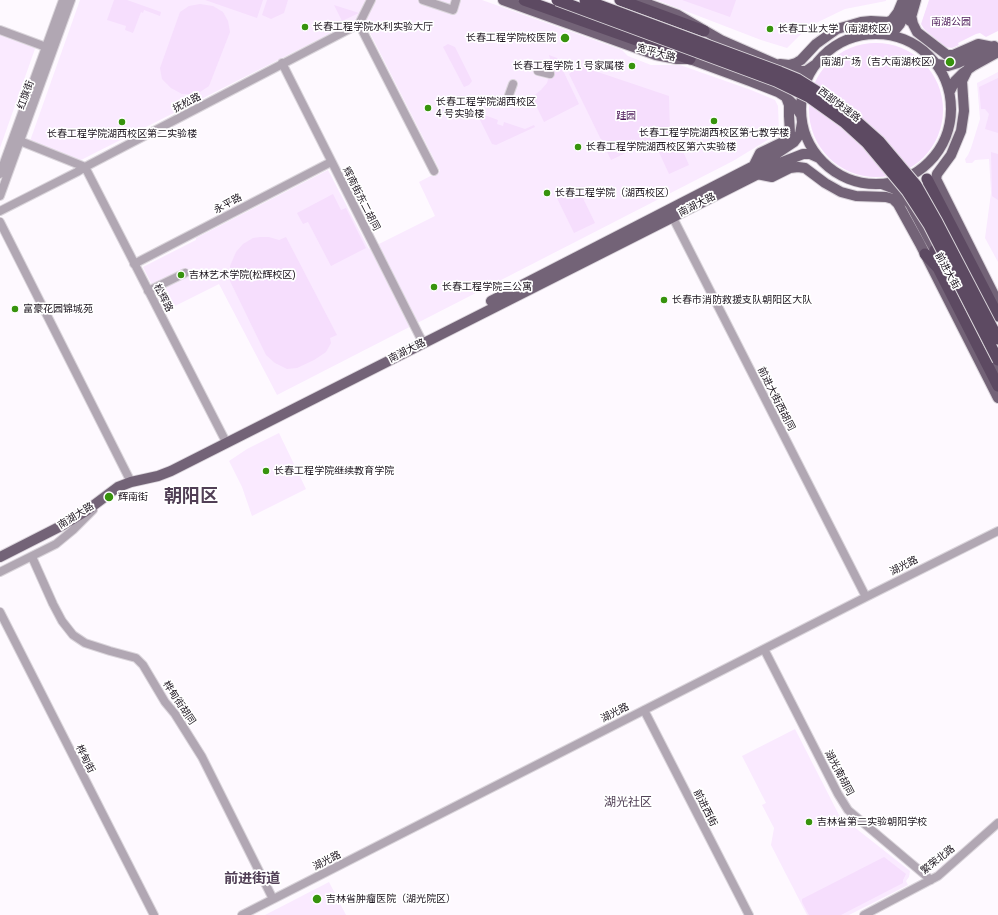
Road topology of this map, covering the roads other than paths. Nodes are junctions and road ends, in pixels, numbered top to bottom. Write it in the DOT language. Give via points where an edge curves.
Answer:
graph roads {
  1 [pos="63,0"];
  2 [pos="71,0"];
  3 [pos="371,0"];
  4 [pos="423,0"];
  5 [pos="456,0"];
  6 [pos="503,0"];
  7 [pos="524,0"];
  8 [pos="585,0"];
  9 [pos="620,0"];
  10 [pos="637,0"];
  11 [pos="903,0"];
  12 [pos="910,0"];
  13 [pos="916,0"];
  14 [pos="555,5"];
  15 [pos="911,15"];
  16 [pos="359,24"];
  17 [pos="0,30"];
  18 [pos="704,31"];
  19 [pos="883,34"];
  20 [pos="916,45"];
  21 [pos="46,47"];
  22 [pos="996,48"];
  23 [pos="690,59"];
  24 [pos="282,63"];
  25 [pos="817,63"];
  26 [pos="775,64"];
  27 [pos="937,64"];
  28 [pos="968,69"];
  29 [pos="538,71"];
  30 [pos="550,74"];
  31 [pos="513,84"];
  32 [pos="950,91"];
  33 [pos="509,95"];
  34 [pos="786,97"];
  35 [pos="802,119"];
  36 [pos="20,141"];
  37 [pos="819,158"];
  38 [pos="931,161"];
  39 [pos="331,162"];
  40 [pos="85,167"];
  41 [pos="755,170"];
  42 [pos="434,171"];
  43 [pos="0,174"];
  44 [pos="927,179"];
  45 [pos="878,184"];
  46 [pos="0,196"];
  47 [pos="900,207"];
  48 [pos="0,211"];
  49 [pos="671,213"];
  50 [pos="0,222"];
  51 [pos="930,252"];
  52 [pos="134,264"];
  53 [pos="185,273"];
  54 [pos="148,291"];
  55 [pos="998,303"];
  56 [pos="998,316"];
  57 [pos="998,330"];
  58 [pos="998,339"];
  59 [pos="422,340"];
  60 [pos="998,360"];
  61 [pos="998,371"];
  62 [pos="998,386"];
  63 [pos="998,398"];
  64 [pos="224,438"];
  65 [pos="129,479"];
  66 [pos="104,497"];
  67 [pos="998,531"];
  68 [pos="0,551"];
  69 [pos="32,557"];
  70 [pos="0,558"];
  71 [pos="0,572"];
  72 [pos="866,597"];
  73 [pos="0,612"];
  74 [pos="764,649"];
  75 [pos="644,710"];
  76 [pos="998,823"];
  77 [pos="931,880"];
  78 [pos="273,899"];
  79 [pos="154,915"];
  80 [pos="242,915"];
  81 [pos="749,915"];
  82 [pos="864,915"];
  1 -- 21 [label="street, 红旗街"];
  2 -- 36 [label="street, 红旗街"];
  3 -- 16 [label="street"];
  4 -- 5 [label="street" via="453,10"];
  6 -- 23 [label="main road, 宽平大路" via="656,55"];
  7 -- 14 [label="highway"];
  8 -- 58 [label="highway, 西部快速路, bridge" via="780,72 832,101 847,113 878,141 916,185"];
  9 -- 18 [label="highway"];
  10 -- 18 [label="main road" via="678,14"];
  11 -- 26 [label="main road" via="892,20 861,22 837,29 825,36 796,63"];
  12 -- 19 [label="main road" via="900,24 895,30"];
  13 -- 15 [label="main road"];
  14 -- 23 [label="highway"];
  14 -- 60 [label="highway, 西部快速路, bridge" via="776,81 809,97 844,122 867,143 911,196"];
  15 -- 20 [label="main road" via="911,37"];
  15 -- 22 [label="main road" via="917,32 947,55 953,55 978,44"];
  16 -- 24 [label="street, 抚松路"];
  16 -- 42 [label="street"];
  17 -- 21 [label="street"];
  18 -- 26 [label="main road"];
  19 -- 20 [label="main road" via="902,38"];
  19 -- 25 [label="main road" via="864,35 849,40 835,47"];
  20 -- 27 [label="main road"];
  21 -- 43 [label="street, 红旗街"];
  22 -- 27 [label="main road" via="948,66"];
  22 -- 28 [label="main road"];
  23 -- 34 [label="main road, 宽平大路"];
  24 -- 39 [label="street, 辉南街东二胡同"];
  24 -- 40 [label="street, 抚松路"];
  25 -- 26 [label="main road" via="806,70 796,71"];
  25 -- 35 [label="main road" via="803,91"];
  27 -- 32 [label="main road"];
  28 -- 32 [label="main road" via="955,81"];
  28 -- 55 [label="main road" via="962,81 964,111 961,131 951,155 936,179"];
  29 -- 30 [label="street"];
  31 -- 33 [label="street"];
  32 -- 38 [label="main road" via="950,126 945,141"];
  34 -- 35 [label="main road, 宽平大路"];
  34 -- 41 [label="main road" via="790,105 789,136 785,141 760,153"];
  35 -- 37 [label="main road" via="806,138"];
  35 -- 41 [label="main road, 南湖大路" via="800,134 794,142"];
  36 -- 40 [label="street"];
  36 -- 46 [label="street, 红旗街"];
  37 -- 41 [label="main road, 南湖大路" via="803,154"];
  37 -- 45 [label="main road" via="830,169 844,177 858,182"];
  38 -- 44 [label="main road, 前进大街"];
  38 -- 45 [label="main road" via="912,176 898,182"];
  39 -- 52 [label="street, 永平路"];
  39 -- 59 [label="street, 辉南街东二胡同" via="333,171"];
  40 -- 48 [label="street, 抚松路"];
  40 -- 52 [label="street, 松辉路"];
  41 -- 47 [label="main road" via="772,177 790,168 805,168 825,184 841,192 856,196 886,197 893,199"];
  41 -- 49 [label="main road, 南湖大路"];
  44 -- 56 [label="highway"];
  44 -- 57 [label="main road, 前进大街" via="931,200"];
  45 -- 47 [label="main road, 前进大街"];
  45 -- 51 [label="main road, 前进大街" via="894,189 910,204"];
  47 -- 51 [label="main road, 前进大街"];
  49 -- 59 [label="main road, 南湖大路"];
  49 -- 72 [label="street, 前进大街西胡同"];
  50 -- 65 [label="street"];
  51 -- 61 [label="main road, 前进大街" via="956,287"];
  51 -- 62 [label="highway"];
  51 -- 63 [label="main road, 前进大街"];
  52 -- 54 [label="street, 松辉路"];
  53 -- 54 [label="street"];
  54 -- 64 [label="street, 松辉路"];
  59 -- 64 [label="main road, 南湖大路"];
  59 -- 65 [label="main road, 南湖大路" via="171,471 158,476"];
  64 -- 65 [label="main road, 南湖大路" via="166,467"];
  65 -- 66 [label="main road, 南湖大路"];
  65 -- 68 [label="main road, 南湖大路" via="118,481 65,518"];
  66 -- 69 [label="street" via="73,530 56,544"];
  66 -- 70 [label="main road, 南湖大路" via="63,525"];
  67 -- 72 [label="street, 湖光路"];
  69 -- 71 [label="street"];
  69 -- 78 [label="street, 桦甸街胡同" via="62,621 74,636 110,652 136,658 143,665 202,757"];
  72 -- 74 [label="street, 湖光路"];
  73 -- 79 [label="street, 桦甸街"];
  74 -- 75 [label="street, 湖光路"];
  74 -- 77 [label="street, 湖光南胡同" via="848,810"];
  75 -- 78 [label="street, 湖光路"];
  75 -- 81 [label="street, 前进西街"];
  76 -- 77 [label="street, 繁荣北路" via="946,870"];
  77 -- 82 [label="street, 繁荣北路"];
  78 -- 80 [label="street, 湖光路"];
}
